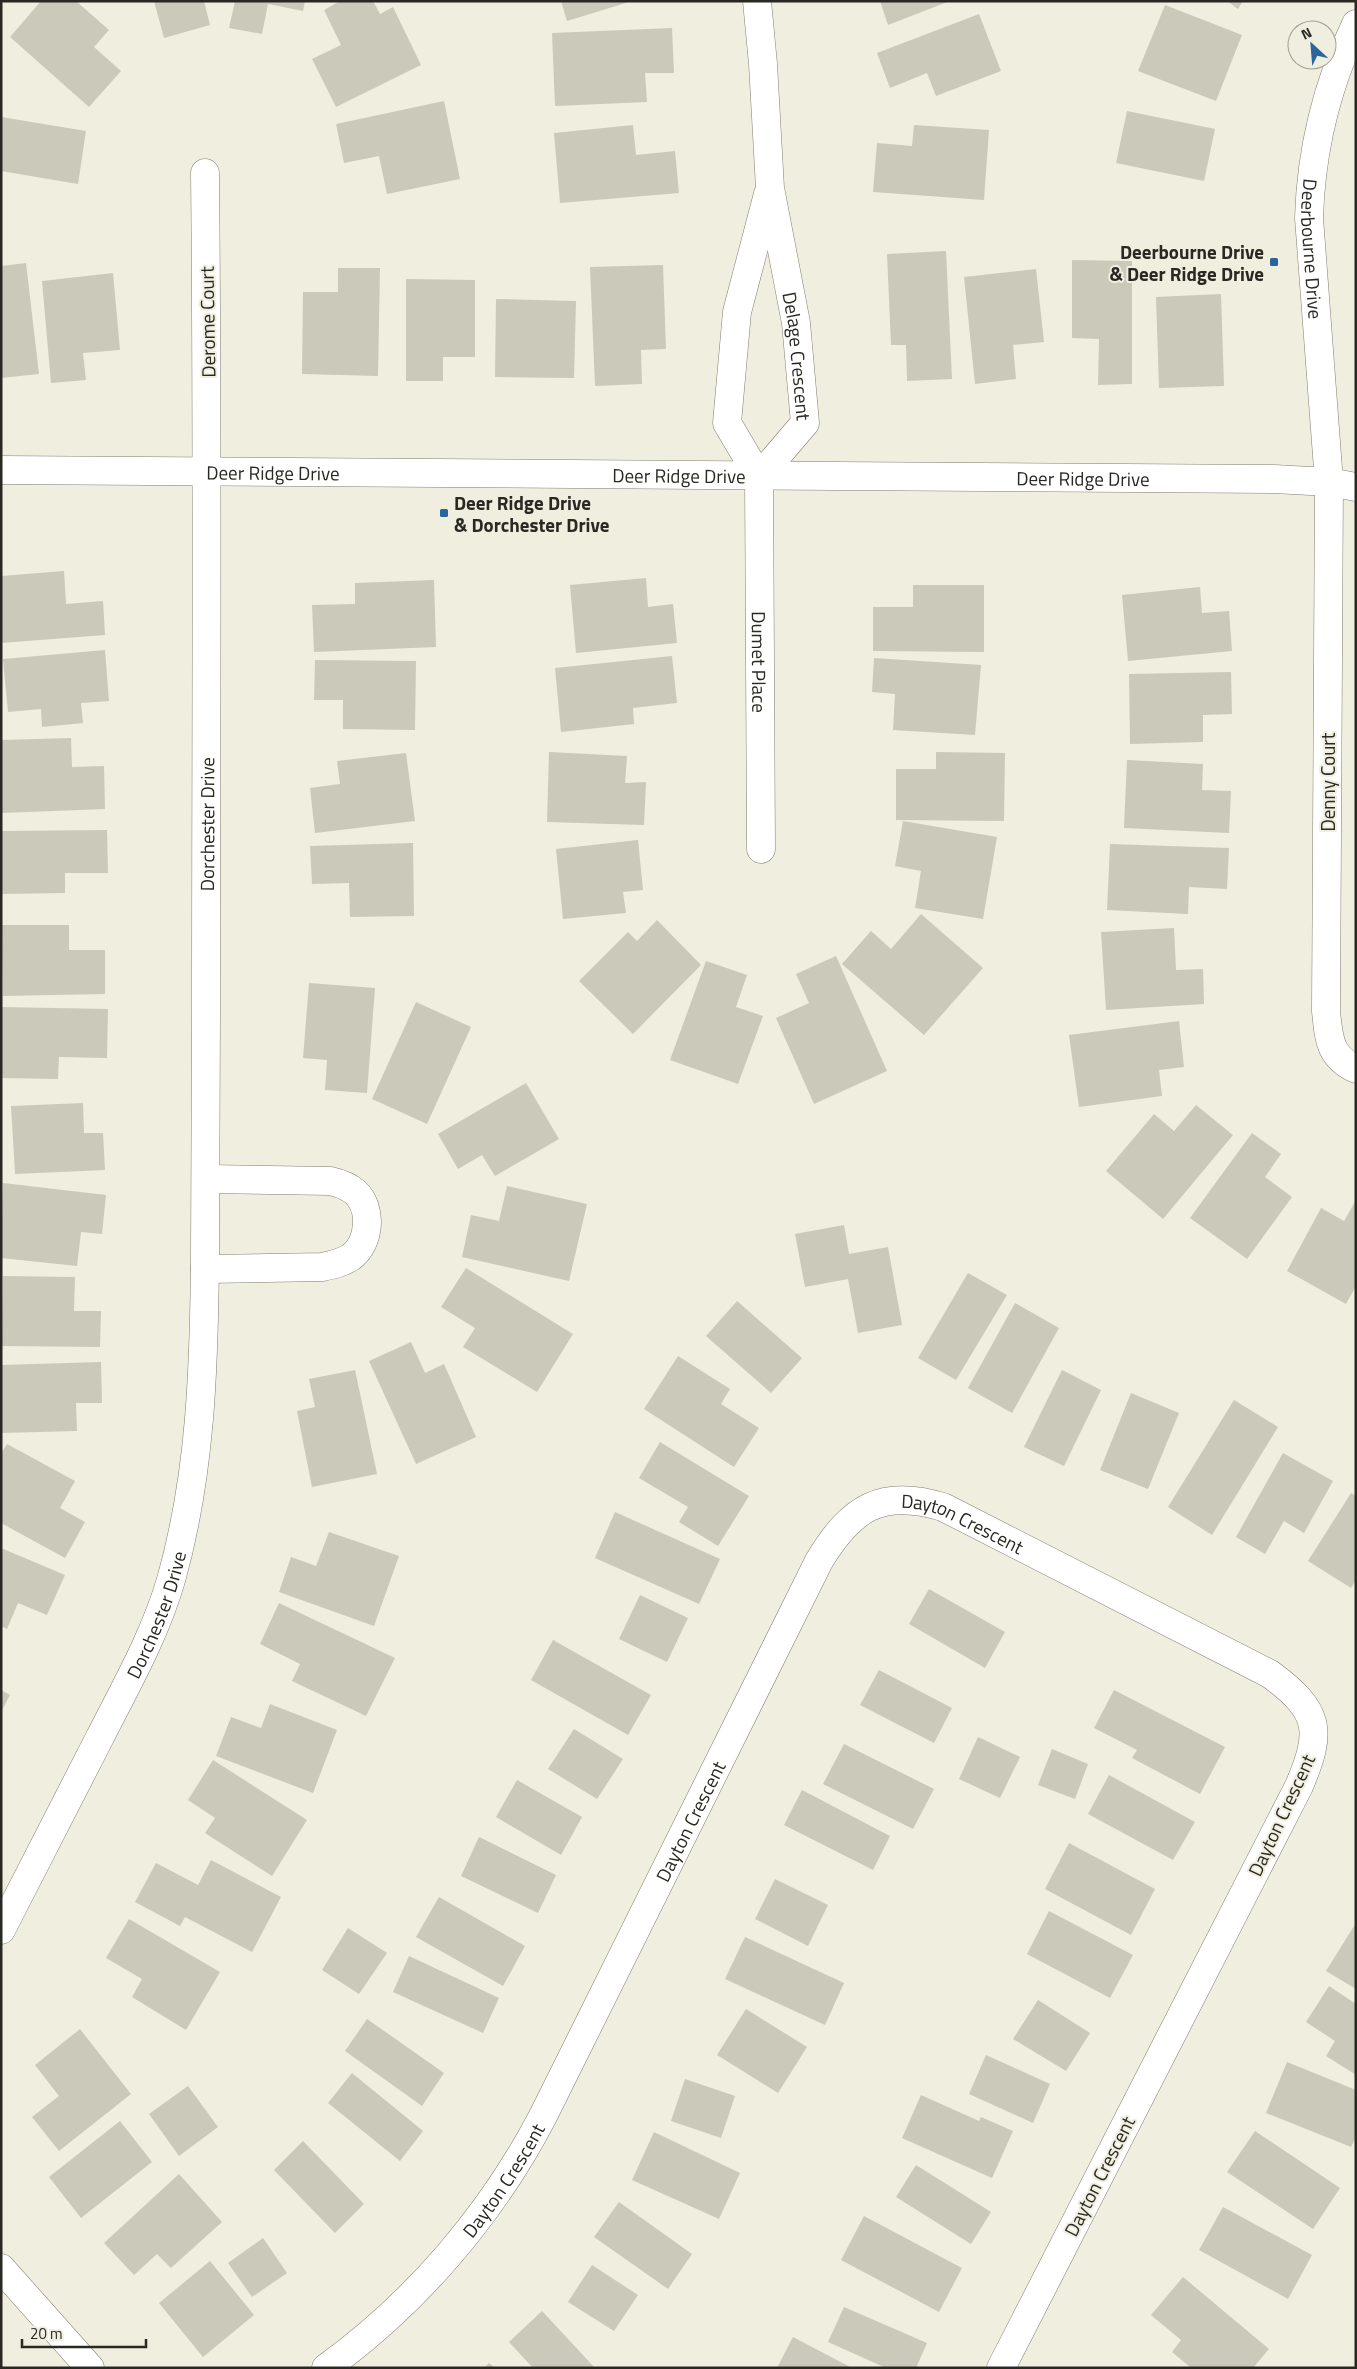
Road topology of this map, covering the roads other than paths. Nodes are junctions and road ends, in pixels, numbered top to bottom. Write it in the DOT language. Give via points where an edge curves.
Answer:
graph roads {
  1 [pos="757,1"];
  2 [pos="1356,24"];
  3 [pos="206,173"];
  4 [pos="770,188"];
  5 [pos="1,470"];
  6 [pos="208,472"];
  7 [pos="759,477"];
  8 [pos="1329,482"];
  9 [pos="1356,487"];
  10 [pos="760,849"];
  11 [pos="1356,1069"];
  12 [pos="206,1179"];
  13 [pos="205,1269"];
  14 [pos="1,1930"];
  15 [pos="1,2268"];
  16 [pos="90,2368"];
  17 [pos="326,2368"];
  18 [pos="1001,2368"];
  1 -- 4 [label="street, Delage Crescent"];
  2 -- 8 [label="street, Deerbourne Drive" via="1320,126 1310,186 1309,218"];
  3 -- 6 [label="street, Derome Court"];
  4 -- 7 [label="street, Delage Crescent" via="737,312 727,422"];
  4 -- 7 [label="street, Delage Crescent" via="796,323 805,424"];
  5 -- 6 [label="street, Deer Ridge Drive"];
  6 -- 7 [label="street, Deer Ridge Drive"];
  6 -- 12 [label="street, Dorchester Drive"];
  7 -- 8 [label="street, Deer Ridge Drive" via="1274,479"];
  7 -- 10 [label="street, Dumet Place"];
  8 -- 9 [label="street, Deer Ridge Drive"];
  8 -- 11 [label="street, Denny Court" via="1326,1011 1332,1047 1342,1062"];
  12 -- 13 [label="street, Dorchester Drive"];
  12 -- 13 [label="street" via="330,1181 343,1184 362,1201 367,1224 359,1249 337,1264"];
  13 -- 14 [label="street, Dorchester Drive" via="198,1441 191,1492 170,1584 127,1684"];
  15 -- 16 [label="street"];
  17 -- 18 [label="street, Dayton Crescent" via="385,2321 414,2292 475,2222 512,2171 548,2107 830,1542 844,1526 872,1505 908,1499 942,1507 1270,1674 1298,1698 1314,1726 1312,1755 1299,1786"];
}
